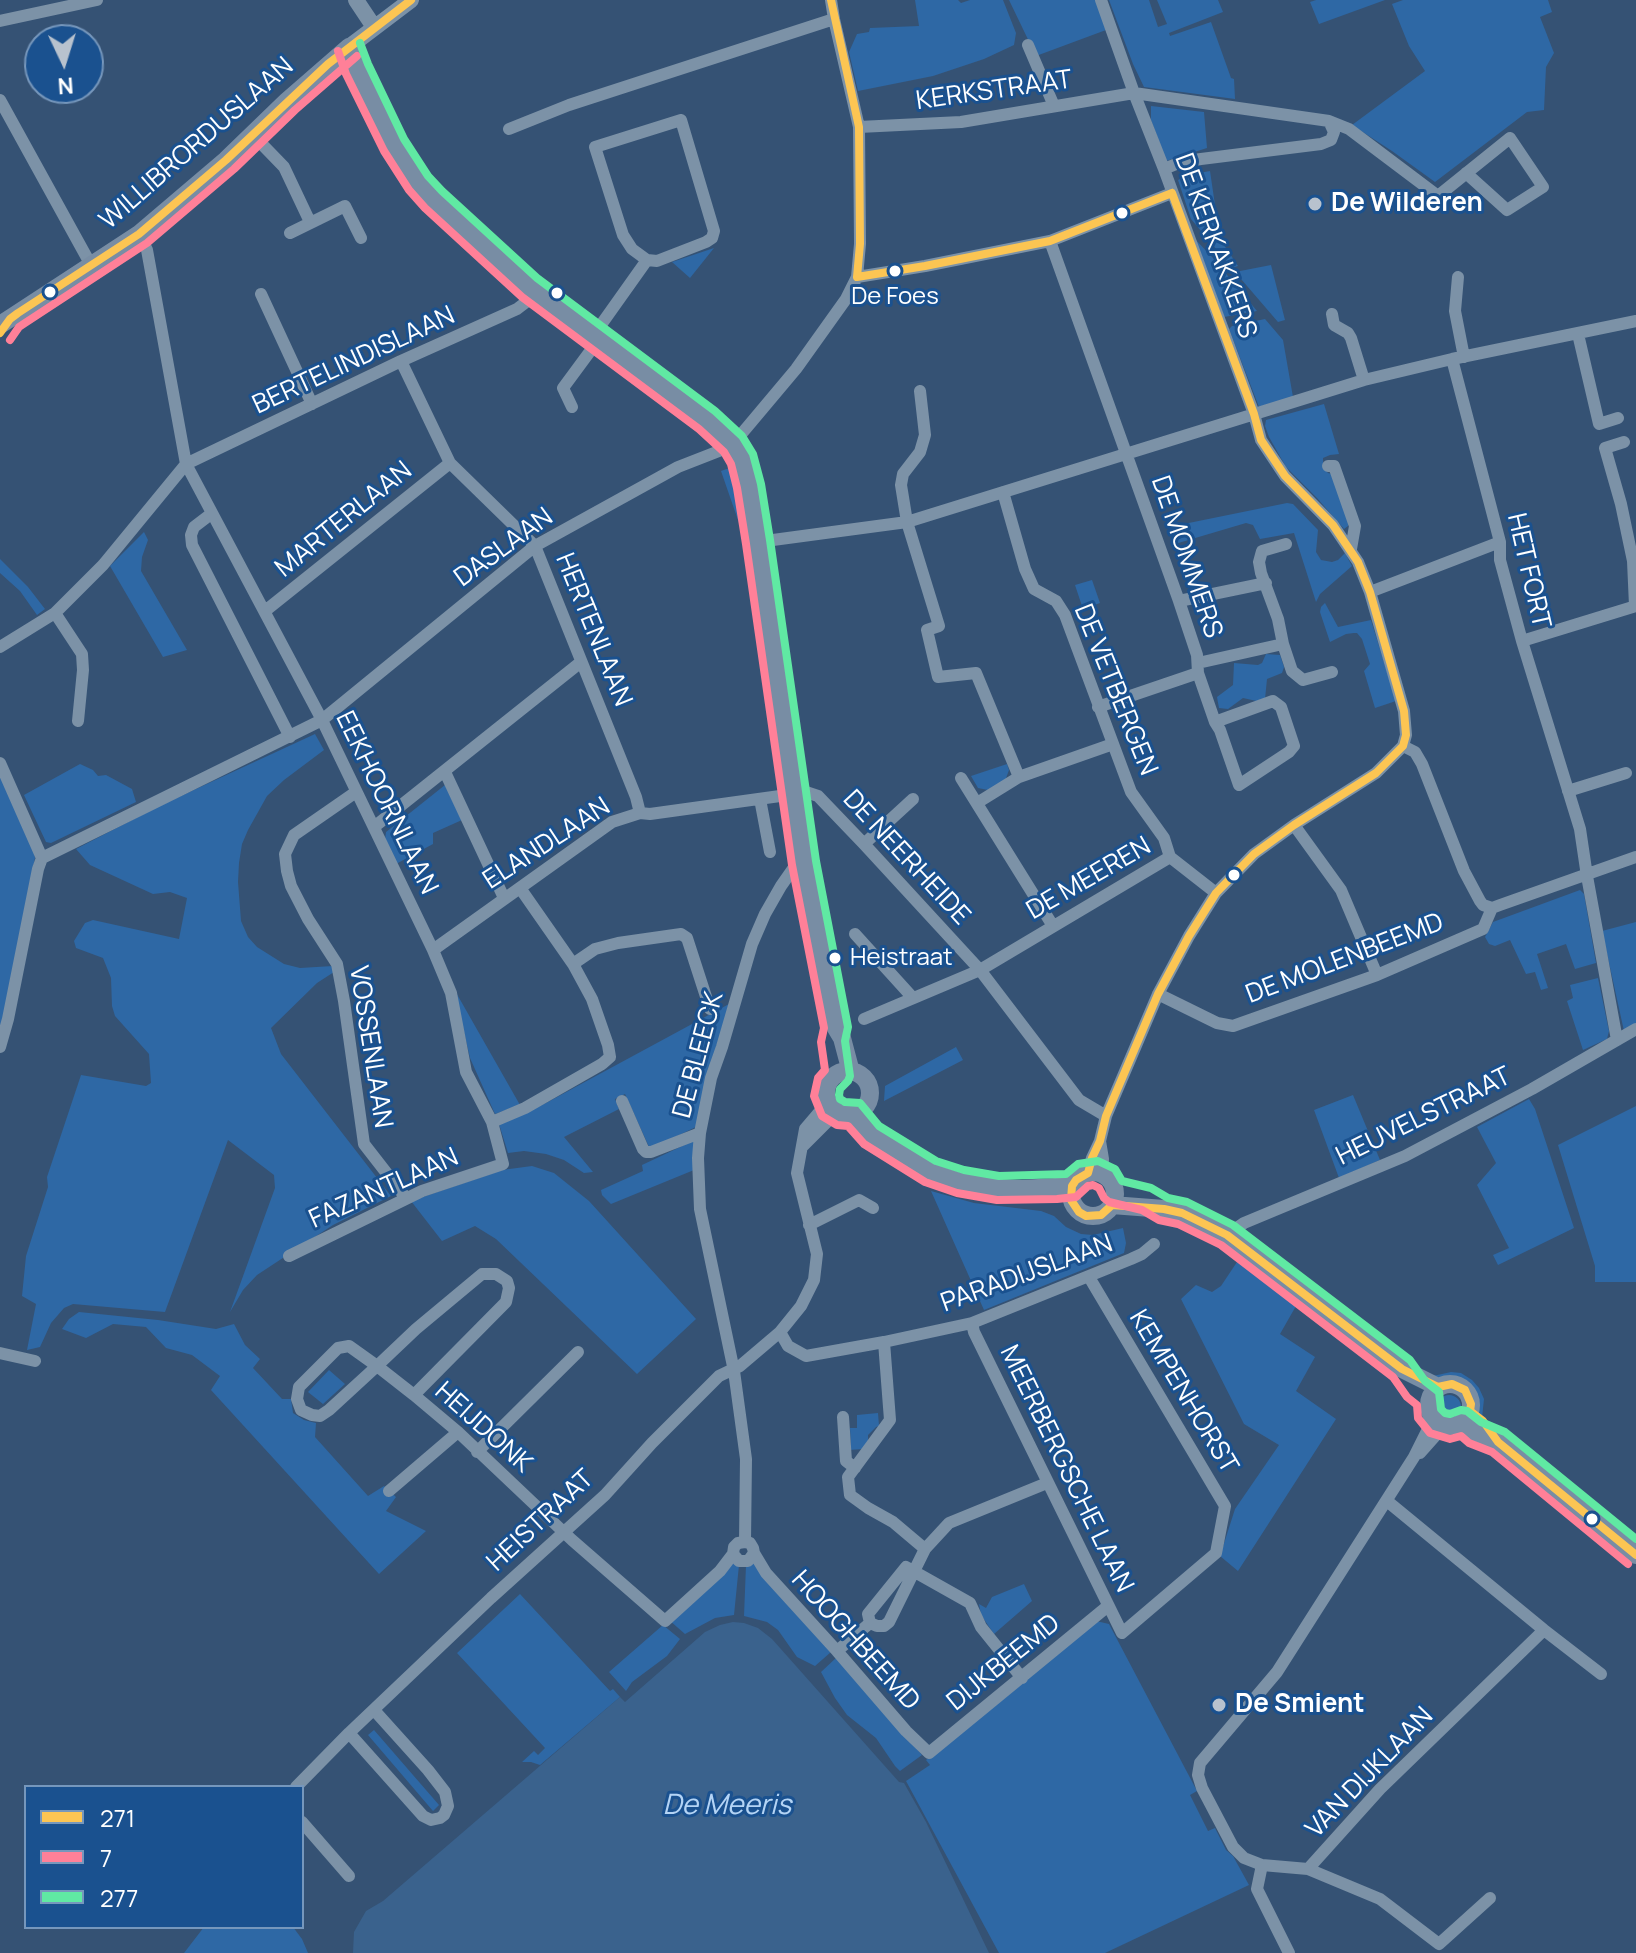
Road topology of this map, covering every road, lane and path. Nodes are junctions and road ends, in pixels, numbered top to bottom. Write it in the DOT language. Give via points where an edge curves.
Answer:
graph roads {
  1 [pos="97,0"];
  2 [pos="356,0"];
  3 [pos="411,0"];
  4 [pos="831,0"];
  5 [pos="1101,0"];
  6 [pos="834,19"];
  7 [pos="0,21"];
  8 [pos="374,27"];
  9 [pos="1028,45"];
  10 [pos="349,47"];
  11 [pos="1134,93"];
  12 [pos="0,100"];
  13 [pos="1054,106"];
  14 [pos="1329,121"];
  15 [pos="859,127"];
  16 [pos="509,129"];
  17 [pos="253,135"];
  18 [pos="1164,169"];
  19 [pos="1466,173"];
  20 [pos="1172,193"];
  21 [pos="310,222"];
  22 [pos="290,233"];
  23 [pos="139,234"];
  24 [pos="361,238"];
  25 [pos="1050,241"];
  26 [pos="647,260"];
  27 [pos="91,265"];
  28 [pos="857,277"];
  29 [pos="1458,277"];
  30 [pos="538,293"];
  31 [pos="261,294"];
  32 [pos="1332,314"];
  33 [pos="1636,321"];
  34 [pos="3,325"];
  35 [pos="597,333"];
  36 [pos="1578,334"];
  37 [pos="1458,358"];
  38 [pos="401,361"];
  39 [pos="1364,380"];
  40 [pos="920,391"];
  41 [pos="312,404"];
  42 [pos="572,407"];
  43 [pos="1254,414"];
  44 [pos="1618,418"];
  45 [pos="1624,442"];
  46 [pos="733,444"];
  47 [pos="1127,453"];
  48 [pos="450,463"];
  49 [pos="186,464"];
  50 [pos="1328,466"];
  51 [pos="1003,492"];
  52 [pos="1636,501"];
  53 [pos="1621,504"];
  54 [pos="211,514"];
  55 [pos="907,522"];
  56 [pos="758,542"];
  57 [pos="1500,542"];
  58 [pos="1286,544"];
  59 [pos="535,546"];
  60 [pos="1351,549"];
  61 [pos="1266,583"];
  62 [pos="1370,592"];
  63 [pos="1179,601"];
  64 [pos="1636,606"];
  65 [pos="265,611"];
  66 [pos="55,613"];
  67 [pos="1522,641"];
  68 [pos="1283,644"];
  69 [pos="0,647"];
  70 [pos="581,662"];
  71 [pos="1198,668"];
  72 [pos="1332,672"];
  73 [pos="1098,707"];
  74 [pos="322,720"];
  75 [pos="78,721"];
  76 [pos="1215,722"];
  77 [pos="290,737"];
  78 [pos="1113,744"];
  79 [pos="1403,746"];
  80 [pos="0,763"];
  81 [pos="445,772"];
  82 [pos="1626,773"];
  83 [pos="1019,777"];
  84 [pos="961,778"];
  85 [pos="1568,791"];
  86 [pos="356,792"];
  87 [pos="793,792"];
  88 [pos="760,799"];
  89 [pos="913,799"];
  90 [pos="977,803"];
  91 [pos="640,813"];
  92 [pos="1294,825"];
  93 [pos="374,827"];
  94 [pos="864,844"];
  95 [pos="770,852"];
  96 [pos="1170,857"];
  97 [pos="1636,857"];
  98 [pos="42,858"];
  99 [pos="804,863"];
  100 [pos="1587,876"];
  101 [pos="520,888"];
  102 [pos="1216,893"];
  103 [pos="504,898"];
  104 [pos="1492,908"];
  105 [pos="1053,926"];
  106 [pos="855,934"];
  107 [pos="433,950"];
  108 [pos="573,964"];
  109 [pos="980,970"];
  110 [pos="1377,975"];
  111 [pos="1158,994"];
  112 [pos="913,998"];
  113 [pos="710,1009"];
  114 [pos="864,1019"];
  115 [pos="1636,1029"];
  116 [pos="1617,1040"];
  117 [pos="0,1047"];
  118 [pos="845,1073"];
  119 [pos="622,1101"];
  120 [pos="846,1109"];
  121 [pos="1106,1116"];
  122 [pos="492,1122"];
  123 [pos="700,1133"];
  124 [pos="1095,1174"];
  125 [pos="1072,1193"];
  126 [pos="406,1198"];
  127 [pos="1113,1198"];
  128 [pos="873,1208"];
  129 [pos="809,1225"];
  130 [pos="1227,1235"];
  131 [pos="1154,1244"];
  132 [pos="289,1256"];
  133 [pos="1089,1277"];
  134 [pos="972,1323"];
  135 [pos="780,1332"];
  136 [pos="884,1342"];
  137 [pos="578,1352"];
  138 [pos="0,1353"];
  139 [pos="35,1361"];
  140 [pos="377,1366"];
  141 [pos="734,1371"];
  142 [pos="1433,1393"];
  143 [pos="414,1395"];
  144 [pos="843,1417"];
  145 [pos="1453,1420"];
  146 [pos="458,1432"];
  147 [pos="477,1452"];
  148 [pos="855,1468"];
  149 [pos="1047,1483"];
  150 [pos="389,1491"];
  151 [pos="1387,1501"];
  152 [pos="564,1531"];
  153 [pos="745,1542"];
  154 [pos="925,1549"];
  155 [pos="754,1553"];
  156 [pos="733,1554"];
  157 [pos="1636,1555"];
  158 [pos="914,1573"];
  159 [pos="1108,1606"];
  160 [pos="870,1623"];
  161 [pos="1544,1630"];
  162 [pos="1122,1633"];
  163 [pos="837,1651"];
  164 [pos="1601,1674"];
  165 [pos="1022,1678"];
  166 [pos="374,1710"];
  167 [pos="349,1733"];
  168 [pos="929,1753"];
  169 [pos="298,1785"];
  170 [pos="304,1824"];
  171 [pos="1262,1865"];
  172 [pos="1308,1869"];
  173 [pos="349,1876"];
  174 [pos="1490,1898"];
  175 [pos="1289,1953"];
  1 -- 7 [label="street"];
  2 -- 8 [label="street"];
  3 -- 8 [label="street, WILLIBRORDUSLAAN"];
  4 -- 6 [label="street"];
  5 -- 11 [label="street, DE KERKAKKERS"];
  6 -- 15 [label="street"];
  6 -- 16 [label="street"];
  8 -- 10 [label="street, WILLIBRORDUSLAAN"];
  9 -- 13 [label="street"];
  10 -- 17 [label="main road, WILLIBRORDUSLAAN"];
  10 -- 30 [label="main road" via="382,123 418,183"];
  11 -- 13 [label="street, KERKSTRAAT"];
  11 -- 14 [label="street, KERKSTRAAT"];
  11 -- 18 [label="street, DE KERKAKKERS"];
  12 -- 27 [label="street"];
  13 -- 15 [label="street, KERKSTRAAT" via="961,122"];
  14 -- 18 [label="street" via="1334,132 1321,144 1181,162"];
  14 -- 19 [label="street, KERKSTRAAT" via="1349,129 1438,196"];
  15 -- 28 [label="street"];
  17 -- 21 [label="street" via="284,167"];
  17 -- 23 [label="main road, WILLIBRORDUSLAAN"];
  18 -- 20 [label="street, DE KERKAKKERS"];
  19 -- 19 [label="street" via="1507,210 1543,187 1510,138"];
  20 -- 25 [label="street"];
  20 -- 43 [label="street, DE KERKAKKERS"];
  21 -- 22 [label="street"];
  21 -- 24 [label="street" via="345,206"];
  23 -- 27 [label="main road, WILLIBRORDUSLAAN"];
  23 -- 49 [label="street, EEKHOORNLAAN" via="147,250"];
  25 -- 28 [label="street"];
  25 -- 47 [label="street, DE MOMMERS"];
  26 -- 26 [label="street" via="706,242 714,231 681,120 595,147 623,235"];
  26 -- 35 [label="street"];
  27 -- 34 [label="main road, WILLIBRORDUSLAAN"];
  28 -- 46 [label="street" via="796,369"];
  29 -- 37 [label="street, HET FORT"];
  30 -- 35 [label="main road"];
  30 -- 38 [label="street, BERTELINDISLAAN" via="517,309"];
  31 -- 41 [label="street"];
  32 -- 39 [label="street" via="1334,325 1351,338"];
  33 -- 36 [label="street"];
  35 -- 42 [label="street" via="594,346 563,388"];
  35 -- 46 [label="main road"];
  36 -- 37 [label="street"];
  36 -- 44 [label="street" via="1599,424"];
  37 -- 39 [label="street"];
  37 -- 57 [label="street, HET FORT"];
  38 -- 41 [label="street, BERTELINDISLAAN"];
  38 -- 48 [label="street, HERTENLAAN"];
  39 -- 43 [label="street"];
  40 -- 55 [label="street" via="925,435 901,485"];
  41 -- 49 [label="street, BERTELINDISLAAN"];
  43 -- 47 [label="street"];
  43 -- 60 [label="street, DE KERKAKKERS" via="1261,440 1285,476"];
  45 -- 53 [label="street" via="1605,448"];
  46 -- 56 [label="main road" via="749,486"];
  46 -- 59 [label="street, DASLAAN" via="678,467"];
  47 -- 51 [label="street"];
  47 -- 63 [label="street, DE MOMMERS"];
  48 -- 59 [label="street, HERTENLAAN"];
  48 -- 65 [label="street, MARTERLAAN"];
  49 -- 54 [label="street, EEKHOORNLAAN"];
  49 -- 66 [label="street" via="103,565"];
  50 -- 60 [label="street" via="1334,466 1355,526"];
  51 -- 55 [label="street"];
  51 -- 73 [label="street, DE VETBERGEN" via="1025,569 1034,589 1056,601 1065,615"];
  52 -- 53 [label="street"];
  53 -- 64 [label="street"];
  54 -- 65 [label="street, EEKHOORNLAAN"];
  54 -- 77 [label="street" via="194,527 192,545"];
  55 -- 56 [label="street"];
  55 -- 83 [label="street" via="939,626 927,630 938,677 976,673"];
  56 -- 87 [label="main road"];
  57 -- 62 [label="street"];
  57 -- 67 [label="street, HET FORT"];
  58 -- 61 [label="street" via="1262,551 1259,562"];
  59 -- 70 [label="street, HERTENLAAN"];
  59 -- 74 [label="street, DASLAAN"];
  60 -- 62 [label="street"];
  61 -- 63 [label="street"];
  61 -- 68 [label="street"];
  62 -- 79 [label="street" via="1404,711"];
  63 -- 71 [label="street, DE MOMMERS"];
  64 -- 67 [label="street"];
  65 -- 74 [label="street, EEKHOORNLAAN"];
  66 -- 69 [label="street"];
  66 -- 75 [label="street" via="82,654"];
  67 -- 85 [label="street, HET FORT"];
  68 -- 71 [label="street"];
  68 -- 72 [label="street" via="1292,671 1303,680"];
  70 -- 81 [label="street"];
  70 -- 91 [label="street, HERTENLAAN"];
  71 -- 73 [label="street"];
  71 -- 76 [label="street, DE MOMMERS"];
  73 -- 78 [label="street, DE VETBERGEN"];
  74 -- 77 [label="street, DASLAAN"];
  74 -- 86 [label="street, EEKHOORNLAAN"];
  76 -- 76 [label="street, DE MOMMERS" via="1239,785 1294,746 1281,707 1273,701"];
  77 -- 98 [label="street, DASLAAN"];
  78 -- 83 [label="street"];
  78 -- 96 [label="street, DE VETBERGEN" via="1131,792 1164,838"];
  79 -- 92 [label="street" via="1376,773"];
  79 -- 104 [label="street" via="1422,764 1464,871 1483,905"];
  80 -- 98 [label="street"];
  81 -- 93 [label="street"];
  81 -- 103 [label="street"];
  82 -- 85 [label="street"];
  83 -- 90 [label="street"];
  84 -- 90 [label="street"];
  85 -- 100 [label="street, HET FORT"];
  86 -- 93 [label="street, EEKHOORNLAAN"];
  86 -- 126 [label="street, VOSSENLAAN" via="294,835 285,854 287,871 308,919 337,964 364,1144"];
  87 -- 88 [label="street, ELANDLAAN"];
  87 -- 94 [label="street, DE NEERHEIDE" via="818,796"];
  87 -- 99 [label="main road"];
  88 -- 91 [label="street, ELANDLAAN"];
  88 -- 95 [label="street"];
  89 -- 94 [label="street"];
  90 -- 105 [label="street"];
  91 -- 101 [label="street, ELANDLAAN" via="612,822"];
  92 -- 102 [label="street" via="1254,854"];
  92 -- 110 [label="street" via="1341,890"];
  93 -- 107 [label="street, EEKHOORNLAAN"];
  94 -- 109 [label="street, DE NEERHEIDE"];
  96 -- 102 [label="street, DE MEEREN"];
  96 -- 105 [label="street, DE MEEREN"];
  97 -- 100 [label="street"];
  98 -- 117 [label="street"];
  99 -- 118 [label="main road" via="836,1028 833,1041"];
  99 -- 123 [label="street, DE BLEECK" via="795,866 781,886 752,944"];
  100 -- 104 [label="street"];
  100 -- 116 [label="street, HET FORT"];
  101 -- 103 [label="street, ELANDLAAN"];
  101 -- 108 [label="street"];
  102 -- 111 [label="street"];
  103 -- 107 [label="street, ELANDLAAN"];
  104 -- 110 [label="street, DE MOLENBEEMD" via="1483,929"];
  105 -- 109 [label="street, DE MEEREN"];
  106 -- 112 [label="street"];
  107 -- 122 [label="street, EEKHOORNLAAN" via="451,993 466,1072"];
  108 -- 113 [label="street" via="595,949 681,934 687,938"];
  108 -- 122 [label="street" via="592,999 610,1057"];
  109 -- 112 [label="street"];
  109 -- 121 [label="street, DE NEERHEIDE" via="1079,1100"];
  110 -- 111 [label="street, DE MOLENBEEMD" via="1233,1026"];
  111 -- 121 [label="street"];
  112 -- 114 [label="street"];
  115 -- 116 [label="street, HEUVELSTRAAT"];
  116 -- 130 [label="street, HEUVELSTRAAT" via="1405,1156 1244,1223"];
  118 -- 120 [label="main road" via="832,1078 826,1089"];
  118 -- 120 [label="main road" via="864,1079 870,1093"];
  119 -- 123 [label="street" via="646,1152"];
  120 -- 125 [label="main road" via="871,1135 931,1172 1038,1195"];
  120 -- 129 [label="street, HEISTRAAT" via="805,1129 797,1173"];
  121 -- 124 [label="street" via="1092,1158"];
  122 -- 126 [label="street, FAZANTLAAN" via="503,1164"];
  123 -- 141 [label="street, DE BLEECK" via="700,1209"];
  124 -- 125 [label="main road" via="1076,1180"];
  124 -- 127 [label="main road" via="1108,1179"];
  125 -- 127 [label="main road" via="1086,1216 1101,1215"];
  126 -- 132 [label="street, FAZANTLAAN"];
  127 -- 130 [label="main road" via="1147,1199"];
  128 -- 129 [label="street" via="859,1200"];
  129 -- 135 [label="street, HEISTRAAT" via="817,1254 814,1280"];
  130 -- 142 [label="main road" via="1402,1369 1416,1389"];
  131 -- 133 [label="street, PARADIJSLAAN"];
  133 -- 134 [label="street, PARADIJSLAAN"];
  133 -- 162 [label="street, KEMPENHORST" via="1225,1506 1216,1553"];
  134 -- 136 [label="street, PARADIJSLAAN"];
  134 -- 149 [label="street, MEERBERGSCHE LAAN"];
  135 -- 136 [label="street, PARADIJSLAAN" via="788,1346 806,1356"];
  135 -- 141 [label="street, HEISTRAAT"];
  136 -- 148 [label="street" via="890,1420"];
  137 -- 147 [label="street"];
  138 -- 139 [label="street"];
  140 -- 140 [label="street" via="349,1346 338,1348 299,1387 301,1410 320,1416"];
  140 -- 143 [label="street, HEIJDONK"];
  140 -- 143 [label="street" via="482,1274 507,1281 506,1302"];
  141 -- 152 [label="street, HEISTRAAT" via="719,1376"];
  141 -- 153 [label="street" via="746,1459"];
  142 -- 145 [label="main road" via="1428,1406"];
  142 -- 145 [label="main road" via="1445,1384 1459,1386 1469,1396"];
  143 -- 146 [label="street, HEIJDONK"];
  144 -- 148 [label="street" via="846,1461"];
  145 -- 151 [label="street" via="1414,1457"];
  145 -- 157 [label="main road" via="1498,1442"];
  146 -- 147 [label="street, HEIJDONK"];
  146 -- 150 [label="street"];
  147 -- 152 [label="street, HEIJDONK"];
  148 -- 154 [label="street" via="848,1477 850,1495"];
  149 -- 154 [label="street" via="949,1523"];
  149 -- 159 [label="street, MEERBERGSCHE LAAN"];
  151 -- 161 [label="street"];
  151 -- 171 [label="street" via="1277,1672 1200,1763 1202,1788 1233,1847"];
  152 -- 156 [label="street, HEIJDONK" via="665,1621"];
  152 -- 166 [label="street, HEISTRAAT"];
  153 -- 155 [label="street"];
  153 -- 156 [label="street" via="738,1543"];
  154 -- 158 [label="street"];
  155 -- 156 [label="street" via="744,1562"];
  155 -- 163 [label="street, HOOGHBEEMD"];
  158 -- 160 [label="street" via="889,1622"];
  158 -- 160 [label="street" via="906,1567 868,1614"];
  158 -- 165 [label="street" via="970,1603 981,1627"];
  159 -- 162 [label="street, MEERBERGSCHE LAAN"];
  159 -- 165 [label="street, DIJKBEEMD"];
  160 -- 163 [label="street"];
  161 -- 164 [label="street"];
  161 -- 172 [label="street, VAN DIJKLAAN" via="1380,1789"];
  163 -- 168 [label="street, HOOGHBEEMD"];
  165 -- 168 [label="street, DIJKBEEMD"];
  166 -- 167 [label="street, HEISTRAAT"];
  166 -- 167 [label="street" via="445,1792 444,1815 436,1820 423,1816"];
  167 -- 169 [label="street, HEISTRAAT"];
  170 -- 173 [label="street"];
  171 -- 172 [label="street, VAN DIJKLAAN"];
  171 -- 175 [label="street" via="1257,1889"];
  172 -- 174 [label="street" via="1380,1899 1439,1944"];
}
